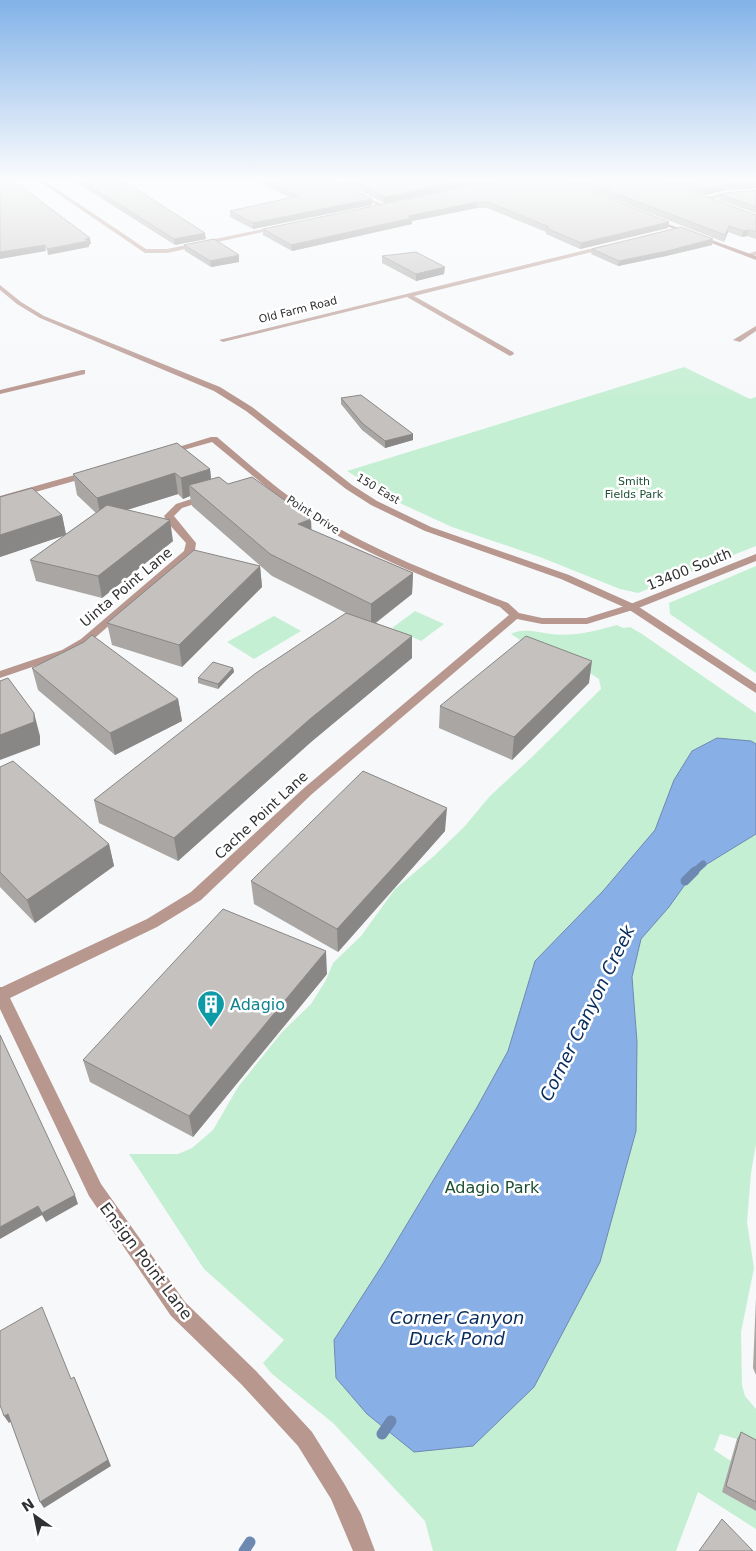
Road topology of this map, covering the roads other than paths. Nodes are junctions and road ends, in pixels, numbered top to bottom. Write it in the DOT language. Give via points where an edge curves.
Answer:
graph roads {
  1 [pos="580,253"];
  2 [pos="744,253"];
  3 [pos="752,253"];
  4 [pos="748,255"];
  5 [pos="756,258"];
  6 [pos="0,287"];
  7 [pos="408,295"];
  8 [pos="756,328"];
  9 [pos="222,340"];
  10 [pos="737,340"];
  11 [pos="510,354"];
  12 [pos="82,372"];
  13 [pos="0,392"];
  14 [pos="158,455"];
  15 [pos="102,470"];
  16 [pos="263,479"];
  17 [pos="246,484"];
  18 [pos="220,492"];
  19 [pos="0,500"];
  20 [pos="756,557"];
  21 [pos="632,607"];
  22 [pos="515,615"];
  23 [pos="0,675"];
  24 [pos="756,689"];
  25 [pos="1,994"];
  26 [pos="364,1551"];
  1 -- 7 [label="street, Old Farm Road"];
  2 -- 4 [label="main road"];
  3 -- 4 [label="street"];
  4 -- 5 [label="main road"];
  6 -- 21 [label="street, 150 East" via="42,317 199,380 234,398 349,487 402,518 454,540 565,577"];
  7 -- 9 [label="street, Old Farm Road"];
  7 -- 11 [label="street"];
  8 -- 10 [label="street"];
  12 -- 13 [label="street"];
  14 -- 16 [label="street, Point Drive" via="214,439"];
  15 -- 19 [label="street"];
  16 -- 17 [label="street"];
  16 -- 22 [label="street, Point Drive" via="340,533 378,553 504,605"];
  18 -- 23 [label="street, Uinta Point Lane" via="185,503 171,512 170,520 191,543 190,550 93,635 66,652"];
  20 -- 21 [label="street, 13400 South"];
  21 -- 22 [label="street, Point Drive" via="601,618 573,622 542,621"];
  21 -- 24 [label="street, 150 East"];
  22 -- 25 [label="street, Cache Point Lane" via="308,791 196,896 152,924"];
  25 -- 26 [label="street, Ensign Point Lane" via="95,1190 178,1309 249,1378 305,1439 338,1492"];
}
